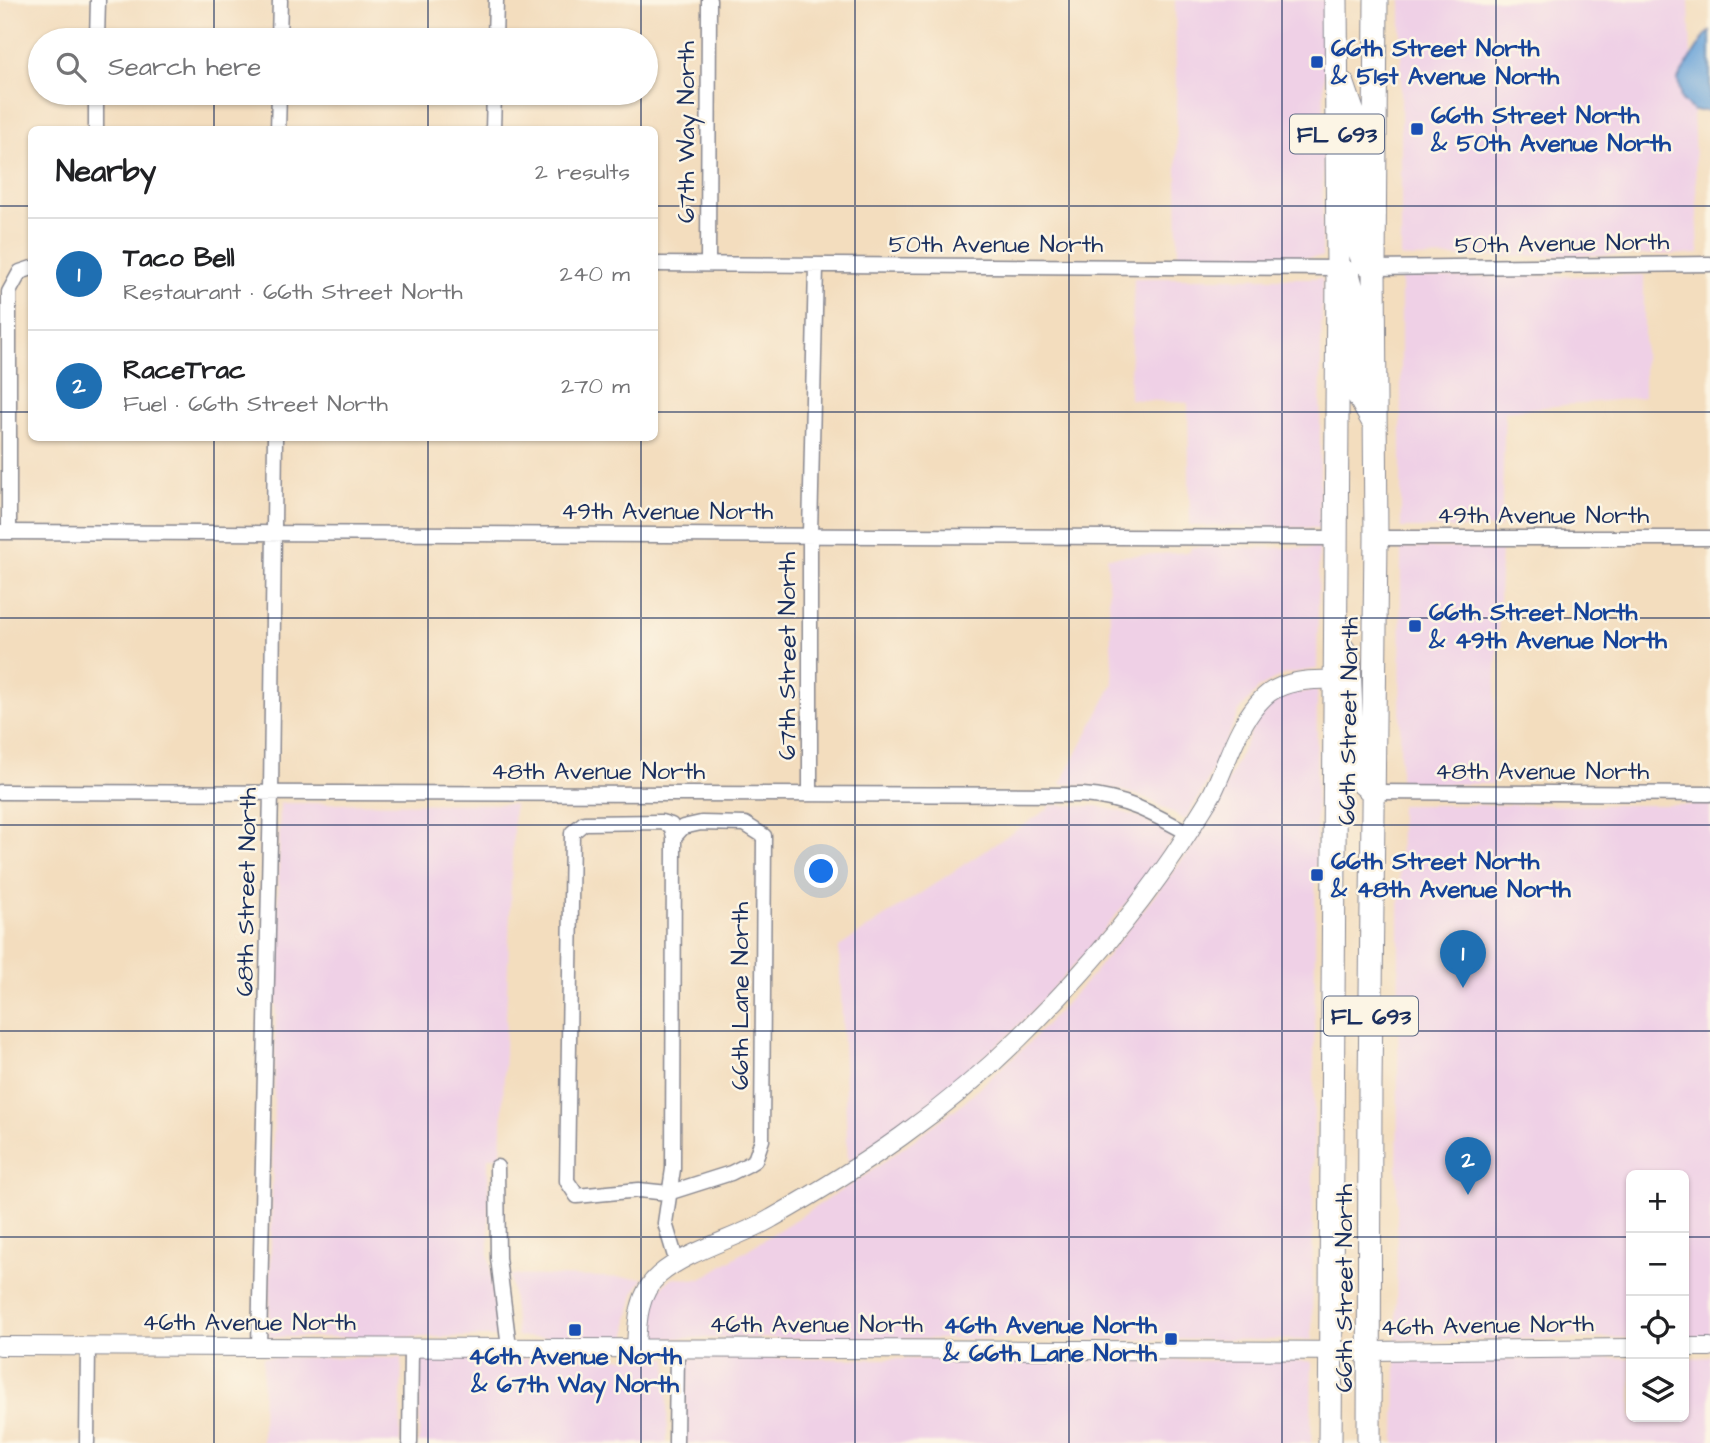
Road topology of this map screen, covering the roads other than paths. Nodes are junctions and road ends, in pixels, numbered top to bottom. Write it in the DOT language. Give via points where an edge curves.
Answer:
graph roads {
  1 [pos="98,0"];
  2 [pos="280,0"];
  3 [pos="496,0"];
  4 [pos="709,0"];
  5 [pos="1336,0"];
  6 [pos="1376,0"];
  7 [pos="97,28"];
  8 [pos="279,28"];
  9 [pos="495,28"];
  10 [pos="1336,67"];
  11 [pos="96,105"];
  12 [pos="279,105"];
  13 [pos="494,105"];
  14 [pos="96,126"];
  15 [pos="278,126"];
  16 [pos="494,126"];
  17 [pos="658,264"];
  18 [pos="708,264"];
  19 [pos="1710,264"];
  20 [pos="816,266"];
  21 [pos="1338,268"];
  22 [pos="1374,268"];
  23 [pos="28,269"];
  24 [pos="1375,424"];
  25 [pos="275,441"];
  26 [pos="5,532"];
  27 [pos="273,534"];
  28 [pos="810,534"];
  29 [pos="1335,538"];
  30 [pos="1376,538"];
  31 [pos="1710,538"];
  32 [pos="1334,634"];
  33 [pos="1334,680"];
  34 [pos="0,792"];
  35 [pos="1373,792"];
  36 [pos="271,793"];
  37 [pos="810,794"];
  38 [pos="1710,794"];
  39 [pos="1188,833"];
  40 [pos="674,837"];
  41 [pos="497,1167"];
  42 [pos="668,1194"];
  43 [pos="677,1263"];
  44 [pos="0,1346"];
  45 [pos="88,1346"];
  46 [pos="259,1347"];
  47 [pos="509,1347"];
  48 [pos="1689,1347"];
  49 [pos="1710,1347"];
  50 [pos="411,1348"];
  51 [pos="635,1348"];
  52 [pos="677,1348"];
  53 [pos="1626,1348"];
  54 [pos="1331,1350"];
  55 [pos="1370,1351"];
  56 [pos="87,1443"];
  57 [pos="410,1443"];
  58 [pos="676,1443"];
  59 [pos="1330,1443"];
  60 [pos="1370,1443"];
  1 -- 7 [label="street"];
  2 -- 8 [label="street"];
  3 -- 9 [label="street"];
  4 -- 18 [label="street, 67th Way North"];
  5 -- 10 [label="main road, 66th Street North / FL 693"];
  6 -- 22 [label="main road, 66th Street North / FL 693"];
  10 -- 21 [label="main road, 66th Street North / FL 693"];
  10 -- 22 [label="main road" via="1356,119 1356,239 1363,261"];
  11 -- 14 [label="street"];
  12 -- 15 [label="street"];
  13 -- 16 [label="street"];
  17 -- 18 [label="street, 50th Avenue North"];
  18 -- 20 [label="street, 50th Avenue North"];
  19 -- 22 [label="street, 50th Avenue North"];
  20 -- 21 [label="street, 50th Avenue North"];
  20 -- 28 [label="street, 67th Street North"];
  21 -- 24 [label="main road" via="1348,274 1355,300 1356,389"];
  21 -- 29 [label="main road, 66th Street North / FL 693"];
  22 -- 24 [label="main road, 66th Street North / FL 693"];
  23 -- 26 [label="street" via="20,272 9,292"];
  24 -- 30 [label="main road, 66th Street North / FL 693"];
  25 -- 27 [label="street, 68th Street North"];
  26 -- 27 [label="street, 49th Avenue North"];
  27 -- 28 [label="street, 49th Avenue North"];
  27 -- 36 [label="street, 68th Street North"];
  28 -- 29 [label="street, 49th Avenue North"];
  28 -- 37 [label="street, 67th Street North"];
  29 -- 32 [label="main road, 66th Street North / FL 693"];
  30 -- 31 [label="street, 49th Avenue North"];
  30 -- 35 [label="main road, 66th Street North / FL 693"];
  32 -- 33 [label="main road, 66th Street North / FL 693"];
  32 -- 35 [label="main road" via="1349,660 1353,768"];
  33 -- 39 [label="street" via="1287,684 1266,695 1247,717 1211,796"];
  33 -- 54 [label="main road, 66th Street North / FL 693"];
  34 -- 36 [label="street, 48th Avenue North"];
  35 -- 38 [label="street, 48th Avenue North"];
  35 -- 55 [label="main road, 66th Street North / FL 693"];
  36 -- 37 [label="street, 48th Avenue North"];
  36 -- 46 [label="street, 68th Street North"];
  37 -- 39 [label="street, 48th Avenue North" via="1098,796 1142,807"];
  39 -- 43 [label="street" via="1087,966 1019,1038 953,1098 861,1166 769,1220"];
  40 -- 42 [label="street" via="673,1169"];
  40 -- 42 [label="street, 66th Lane North" via="684,827 701,823 745,824 764,836 762,1140 755,1160 747,1165"];
  40 -- 42 [label="street" via="671,825 661,822 584,822 572,833 567,1181 577,1196 639,1190"];
  41 -- 47 [label="street" via="498,1258"];
  42 -- 43 [label="street" via="665,1223"];
  43 -- 51 [label="street" via="644,1293"];
  44 -- 45 [label="street, 46th Avenue North"];
  45 -- 46 [label="street, 46th Avenue North"];
  45 -- 56 [label="street"];
  46 -- 50 [label="street, 46th Avenue North"];
  47 -- 50 [label="street, 46th Avenue North"];
  47 -- 51 [label="street, 46th Avenue North"];
  48 -- 49 [label="street"];
  50 -- 57 [label="street"];
  51 -- 52 [label="street, 46th Avenue North"];
  52 -- 54 [label="street, 46th Avenue North"];
  52 -- 58 [label="street"];
  53 -- 55 [label="street, 46th Avenue North"];
  54 -- 55 [label="street, 46th Avenue North"];
  54 -- 59 [label="main road, 66th Street North / FL 693"];
  55 -- 60 [label="main road, 66th Street North / FL 693"];
}
